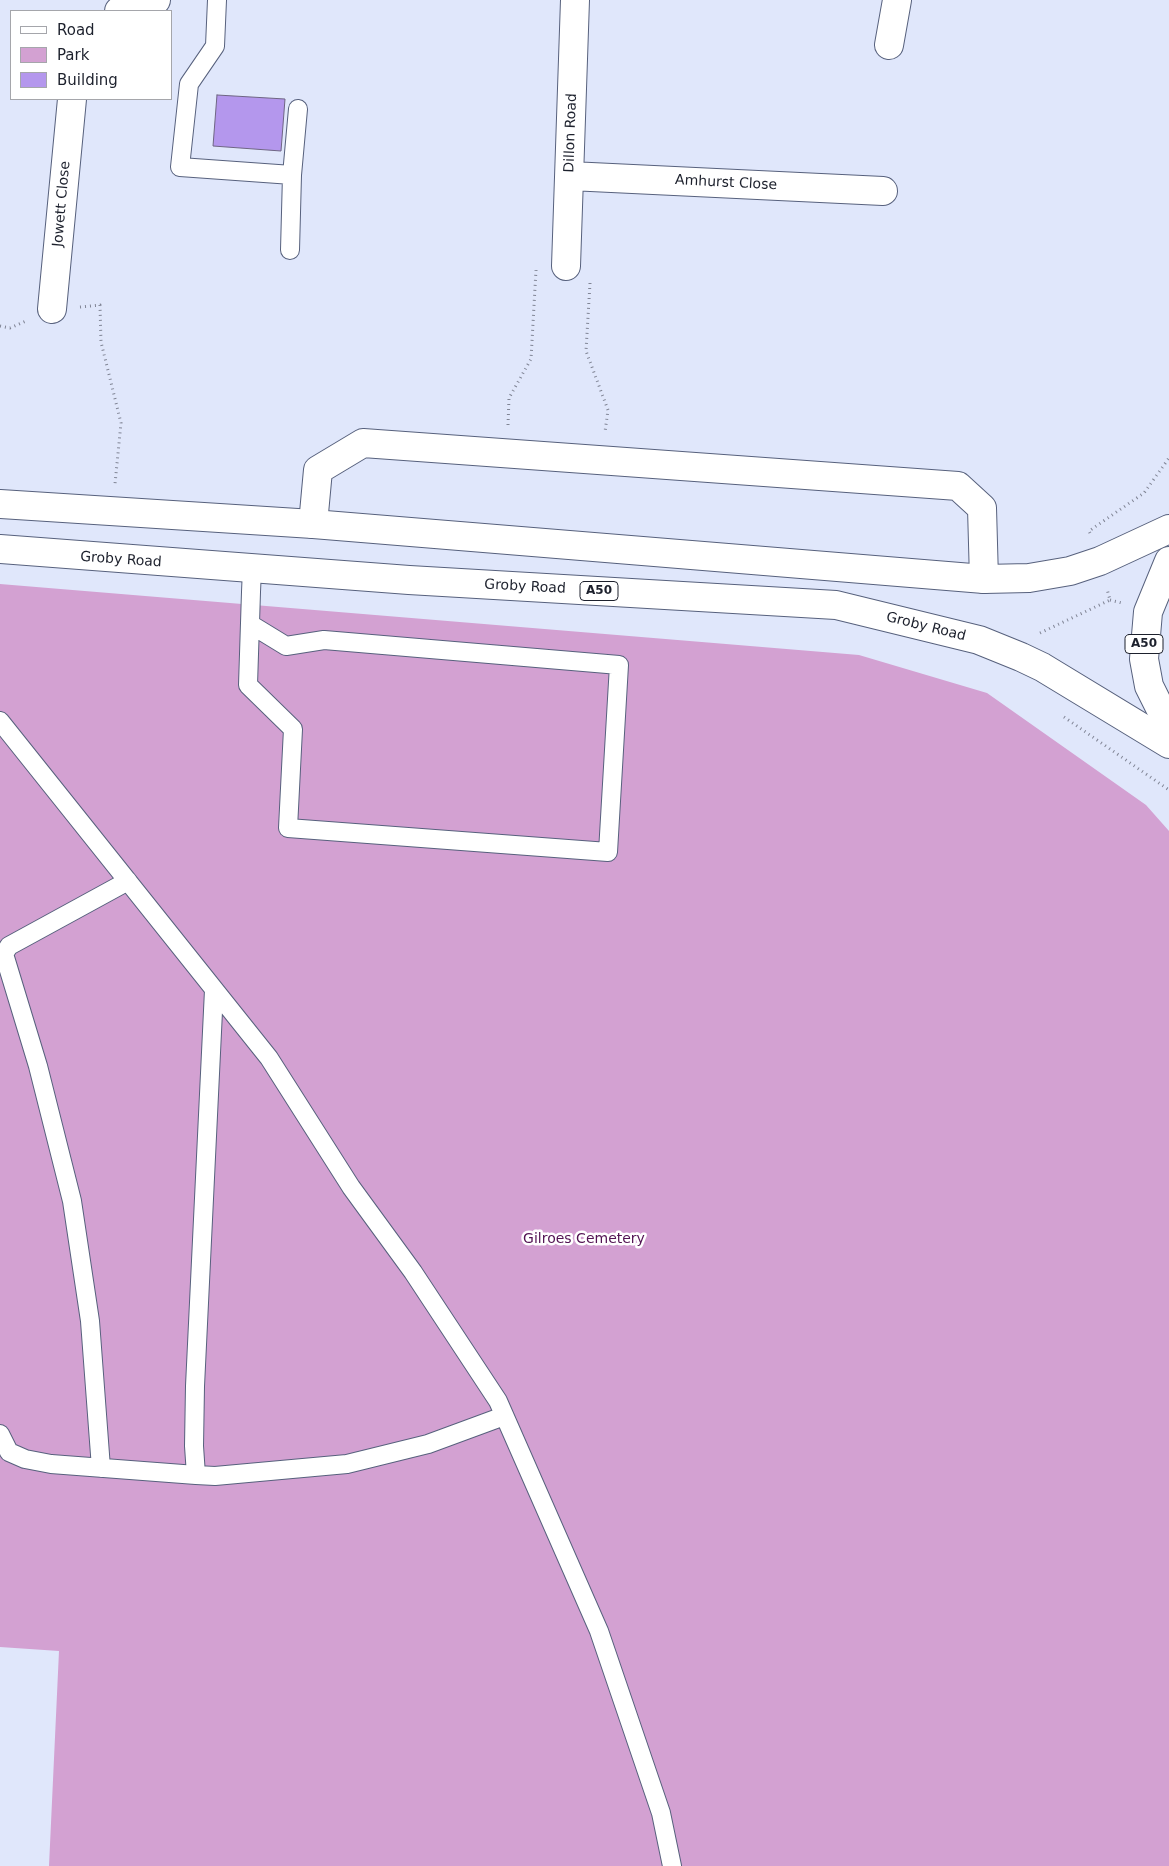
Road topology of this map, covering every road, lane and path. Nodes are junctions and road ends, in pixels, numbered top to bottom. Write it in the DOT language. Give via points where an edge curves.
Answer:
graph roads {
  1 [pos="156,0"];
  2 [pos="217,0"];
  3 [pos="575,0"];
  4 [pos="897,0"];
  5 [pos="122,10"];
  6 [pos="889,45"];
  7 [pos="72,100"];
  8 [pos="298,109"];
  9 [pos="292,176"];
  10 [pos="570,176"];
  11 [pos="883,191"];
  12 [pos="290,250"];
  13 [pos="566,266"];
  14 [pos="52,309"];
  15 [pos="506,453"];
  16 [pos="602,460"];
  17 [pos="0,504"];
  18 [pos="112,512"];
  19 [pos="313,524"];
  20 [pos="1169,529"];
  21 [pos="0,549"];
  22 [pos="1169,562"];
  23 [pos="252,569"];
  24 [pos="984,579"];
  25 [pos="250,624"];
  26 [pos="1062,716"];
  27 [pos="0,721"];
  28 [pos="1169,726"];
  29 [pos="1169,744"];
  30 [pos="1169,790"];
  31 [pos="128,881"];
  32 [pos="214,990"];
  33 [pos="504,1416"];
  34 [pos="0,1434"];
  35 [pos="101,1468"];
  36 [pos="196,1475"];
  37 [pos="672,1866"];
  1 -- 5 [label="main road"];
  2 -- 9 [label="lane" via="215,46 189,84 180,167"];
  3 -- 10 [label="main road, Dillon Road"];
  4 -- 6 [label="main road"];
  7 -- 14 [label="main road, Jowett Close"];
  8 -- 9 [label="lane"];
  9 -- 12 [label="lane"];
  10 -- 11 [label="main road, Amhurst Close"];
  10 -- 13 [label="main road, Dillon Road"];
  13 -- 15 [label="path" via="536,264 531,359 509,398"];
  13 -- 16 [label="path" via="592,268 586,351 608,410"];
  14 -- 18 [label="path" via="100,305 101,342 121,423"];
  15 -- 16 [label="main road"];
  15 -- 19 [label="main road" via="362,443 318,470"];
  16 -- 24 [label="main road" via="958,486 982,508"];
  17 -- 18 [label="main road"];
  18 -- 19 [label="main road"];
  19 -- 24 [label="main road"];
  20 -- 24 [label="main road" via="1100,561 1070,570 1029,578"];
  21 -- 23 [label="main road, Groby Road / A50"];
  22 -- 28 [label="main road, A50" via="1148,612 1144,659 1149,686"];
  23 -- 25 [label="lane"];
  23 -- 29 [label="main road, Groby Road / A50" via="836,605 979,640 1021,657"];
  25 -- 25 [label="lane" via="286,646 324,640 619,665 608,852 288,828 293,729 248,685"];
  26 -- 30 [label="path"];
  27 -- 31 [label="lane"];
  31 -- 32 [label="lane"];
  31 -- 35 [label="lane" via="9,946 4,954 45,1091 72,1201 90,1320"];
  32 -- 33 [label="lane" via="269,1058 351,1188 413,1272 498,1401"];
  32 -- 36 [label="lane" via="195,1386"];
  33 -- 36 [label="lane" via="421,1446 347,1464"];
  33 -- 37 [label="lane" via="599,1631 661,1812"];
  34 -- 35 [label="lane" via="9,1452 25,1459"];
  35 -- 36 [label="lane"];
}
